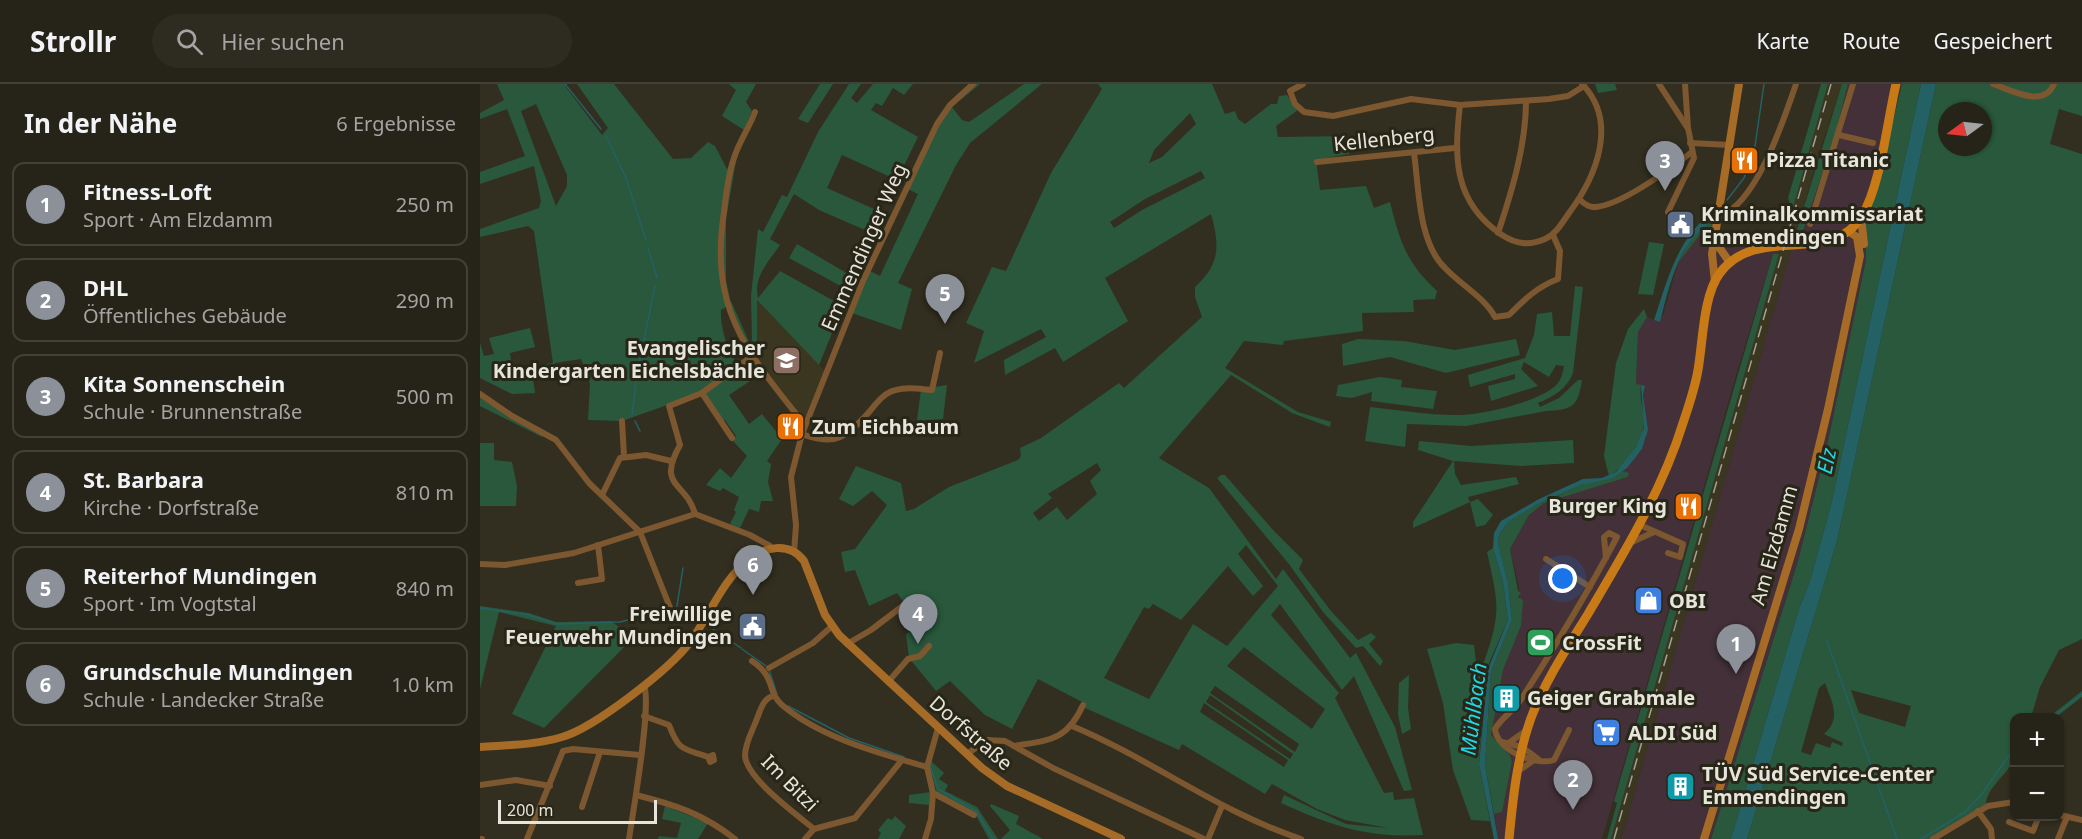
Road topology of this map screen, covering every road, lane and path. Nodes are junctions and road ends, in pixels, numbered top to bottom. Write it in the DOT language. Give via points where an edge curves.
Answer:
graph roads {
  1 [pos="973,84"];
  2 [pos="1303,84"];
  3 [pos="1659,84"];
  4 [pos="1685,84"];
  5 [pos="1739,84"];
  6 [pos="1796,84"];
  7 [pos="1853,84"];
  8 [pos="1896,84"];
  9 [pos="1993,84"];
  10 [pos="2054,84"];
  11 [pos="1583,85"];
  12 [pos="1526,101"];
  13 [pos="1460,105"];
  14 [pos="755,112"];
  15 [pos="1688,128"];
  16 [pos="1839,135"];
  17 [pos="1873,142"];
  18 [pos="1690,144"];
  19 [pos="1730,146"];
  20 [pos="1455,148"];
  21 [pos="1692,152"];
  22 [pos="1414,153"];
  23 [pos="1317,162"];
  24 [pos="1579,200"];
  25 [pos="1668,212"];
  26 [pos="1720,216"];
  27 [pos="1861,217"];
  28 [pos="1810,224"];
  29 [pos="1848,231"];
  30 [pos="1498,233"];
  31 [pos="1553,235"];
  32 [pos="1715,241"];
  33 [pos="1713,254"];
  34 [pos="1860,256"];
  35 [pos="1730,263"];
  36 [pos="1715,282"];
  37 [pos="940,353"];
  38 [pos="752,357"];
  39 [pos="702,393"];
  40 [pos="480,394"];
  41 [pos="622,421"];
  42 [pos="805,425"];
  43 [pos="802,434"];
  44 [pos="732,438"];
  45 [pos="624,456"];
  46 [pos="671,461"];
  47 [pos="602,495"];
  48 [pos="695,514"];
  49 [pos="1640,525"];
  50 [pos="640,532"];
  51 [pos="1654,532"];
  52 [pos="1630,543"];
  53 [pos="598,546"];
  54 [pos="770,546"];
  55 [pos="1668,553"];
  56 [pos="794,554"];
  57 [pos="1606,558"];
  58 [pos="1546,559"];
  59 [pos="480,564"];
  60 [pos="578,583"];
  61 [pos="1590,587"];
  62 [pos="904,605"];
  63 [pos="671,609"];
  64 [pos="831,627"];
  65 [pos="847,644"];
  66 [pos="929,646"];
  67 [pos="752,661"];
  68 [pos="769,668"];
  69 [pos="888,682"];
  70 [pos="644,684"];
  71 [pos="774,696"];
  72 [pos="1083,705"];
  73 [pos="644,716"];
  74 [pos="1072,726"];
  75 [pos="938,728"];
  76 [pos="1527,730"];
  77 [pos="1569,730"];
  78 [pos="1506,742"];
  79 [pos="1014,746"];
  80 [pos="480,747"];
  81 [pos="1521,751"];
  82 [pos="600,752"];
  83 [pos="967,754"];
  84 [pos="640,755"];
  85 [pos="708,757"];
  86 [pos="902,760"];
  87 [pos="1536,760"];
  88 [pos="928,764"];
  89 [pos="1516,773"];
  90 [pos="480,784"];
  91 [pos="550,786"];
  92 [pos="933,793"];
  93 [pos="636,795"];
  94 [pos="2010,803"];
  95 [pos="1222,806"];
  96 [pos="582,807"];
  97 [pos="1978,812"];
  98 [pos="974,815"];
  99 [pos="2064,816"];
  100 [pos="2067,817"];
  101 [pos="2082,820"];
  102 [pos="2037,821"];
  103 [pos="2009,822"];
  104 [pos="814,829"];
  105 [pos="527,839"];
  106 [pos="629,839"];
  107 [pos="735,839"];
  108 [pos="805,839"];
  109 [pos="925,839"];
  110 [pos="1121,839"];
  111 [pos="1206,839"];
  112 [pos="1301,839"];
  113 [pos="1509,839"];
  114 [pos="1704,839"];
  115 [pos="1933,839"];
  116 [pos="1992,839"];
  117 [pos="2058,839"];
  1 -- 42 [label="street, Emmendinger Weg" via="950,105 937,124 863,281"];
  2 -- 13 [label="street" via="1290,92 1295,104 1304,112 1317,115 1333,116 1411,99"];
  3 -- 15 [label="street"];
  4 -- 15 [label="street"];
  5 -- 19 [label="street"];
  6 -- 26 [label="street" via="1775,144 1734,210"];
  7 -- 16 [label="street"];
  8 -- 27 [label="main road, Am Elzdamm" via="1871,196"];
  9 -- 10 [label="street" via="2031,97 2043,97"];
  11 -- 12 [label="street" via="1568,96"];
  11 -- 24 [label="street" via="1596,108 1601,144 1596,167"];
  12 -- 13 [label="street"];
  12 -- 30 [label="street" via="1526,122"];
  13 -- 20 [label="street"];
  14 -- 38 [label="street" via="734,157 719,248 729,310"];
  15 -- 18 [label="street"];
  16 -- 17 [label="street"];
  16 -- 28 [label="street"];
  18 -- 19 [label="street"];
  18 -- 21 [label="street"];
  19 -- 26 [label="street"];
  20 -- 22 [label="street, Kellenberg"];
  20 -- 30 [label="street" via="1462,188 1477,214"];
  21 -- 24 [label="street" via="1618,200 1598,207"];
  21 -- 25 [label="street" via="1691,169"];
  22 -- 23 [label="street, Kellenberg"];
  22 -- 31 [label="street" via="1428,242 1444,268 1484,302 1495,317 1509,315 1538,287 1558,279 1560,251"];
  24 -- 31 [label="street"];
  26 -- 32 [label="street"];
  27 -- 29 [label="main road, Am Elzdamm"];
  27 -- 34 [label="street, Am Elzdamm" via="1864,246"];
  29 -- 34 [label="street"];
  29 -- 35 [label="main road, Am Elzdamm" via="1825,242 1755,248"];
  30 -- 31 [label="street" via="1525,244"];
  32 -- 33 [label="street"];
  32 -- 35 [label="street"];
  33 -- 35 [label="street" via="1723,264"];
  33 -- 36 [label="street"];
  34 -- 114 [label="street, Am Elzdamm" via="1799,529"];
  35 -- 36 [label="main road"];
  36 -- 49 [label="main road" via="1690,401 1664,476"];
  37 -- 43 [label="street" via="932,390 891,391 883,395 855,426 833,440 825,442"];
  38 -- 39 [label="street"];
  38 -- 42 [label="street"];
  39 -- 44 [label="street"];
  39 -- 46 [label="street" via="669,406 680,445"];
  40 -- 47 [label="street" via="556,440"];
  41 -- 45 [label="street"];
  42 -- 43 [label="street, Emmendinger Weg"];
  43 -- 56 [label="street, Emmendinger Weg" via="791,477 796,525"];
  45 -- 46 [label="street" via="646,455"];
  45 -- 47 [label="street"];
  46 -- 48 [label="street" via="672,481"];
  47 -- 50 [label="street"];
  48 -- 50 [label="street"];
  48 -- 54 [label="street"];
  49 -- 51 [label="street"];
  49 -- 52 [label="main road"];
  50 -- 53 [label="street"];
  50 -- 63 [label="street"];
  51 -- 52 [label="street"];
  51 -- 55 [label="street" via="1683,544 1680,557"];
  52 -- 76 [label="main road" via="1547,684"];
  53 -- 59 [label="street" via="547,559"];
  53 -- 60 [label="street" via="602,579"];
  54 -- 56 [label="street"];
  54 -- 70 [label="street" via="737,570 680,655"];
  56 -- 64 [label="street, Dorfstraße" via="804,561"];
  57 -- 61 [label="street"];
  58 -- 61 [label="street"];
  61 -- 78 [label="street" via="1518,704 1497,727 1496,736"];
  62 -- 65 [label="street"];
  64 -- 65 [label="street, Dorfstraße"];
  64 -- 68 [label="street" via="813,643"];
  65 -- 69 [label="street, Dorfstraße"];
  66 -- 69 [label="street" via="920,656 908,659"];
  67 -- 71 [label="street" via="765,670"];
  69 -- 75 [label="street, Dorfstraße"];
  70 -- 73 [label="street"];
  70 -- 80 [label="street" via="568,735"];
  71 -- 86 [label="street" via="785,708 832,734"];
  71 -- 104 [label="street, Im Bitzi" via="765,700 750,734 746,760 761,782"];
  72 -- 74 [label="street"];
  73 -- 84 [label="street"];
  73 -- 85 [label="street" via="669,725 682,749"];
  74 -- 79 [label="street" via="1048,741"];
  74 -- 95 [label="street" via="1165,772"];
  75 -- 83 [label="street, Dorfstraße"];
  75 -- 88 [label="street"];
  76 -- 78 [label="street"];
  76 -- 81 [label="main road"];
  77 -- 87 [label="street" via="1554,760"];
  78 -- 81 [label="street"];
  79 -- 83 [label="street" via="994,739"];
  79 -- 111 [label="street"];
  81 -- 87 [label="street"];
  81 -- 89 [label="main road"];
  82 -- 84 [label="street"];
  82 -- 91 [label="street" via="567,749"];
  82 -- 96 [label="street"];
  83 -- 110 [label="street, Dorfstraße" via="1007,786"];
  84 -- 93 [label="street"];
  86 -- 88 [label="street"];
  86 -- 104 [label="street" via="855,818"];
  87 -- 89 [label="street"];
  88 -- 92 [label="street"];
  89 -- 113 [label="main road"];
  90 -- 91 [label="street" via="516,780"];
  91 -- 105 [label="street"];
  92 -- 98 [label="street"];
  92 -- 109 [label="street"];
  93 -- 106 [label="street"];
  93 -- 107 [label="street" via="690,810"];
  94 -- 97 [label="street"];
  95 -- 111 [label="street"];
  95 -- 112 [label="street"];
  97 -- 115 [label="street"];
  97 -- 116 [label="street" via="1991,829"];
  99 -- 100 [label="street"];
  100 -- 101 [label="street"];
  100 -- 117 [label="street"];
  102 -- 103 [label="street" via="2033,831"];
  104 -- 108 [label="street"];
}
